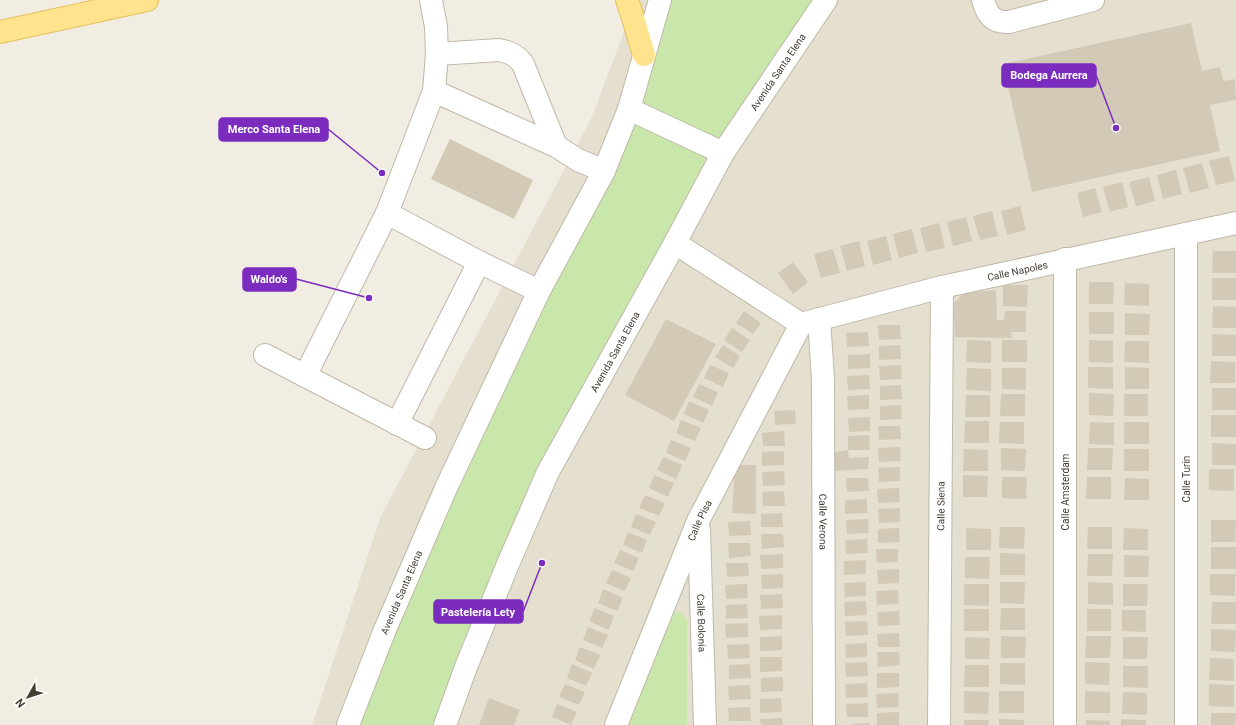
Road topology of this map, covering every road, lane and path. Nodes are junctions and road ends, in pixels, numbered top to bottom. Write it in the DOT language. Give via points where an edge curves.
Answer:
graph roads {
  1 [pos="147,0"];
  2 [pos="431,0"];
  3 [pos="627,0"];
  4 [pos="660,0"];
  5 [pos="826,0"];
  6 [pos="983,0"];
  7 [pos="1089,0"];
  8 [pos="1034,8"];
  9 [pos="0,32"];
  10 [pos="438,54"];
  11 [pos="644,55"];
  12 [pos="434,91"];
  13 [pos="629,109"];
  14 [pos="556,146"];
  15 [pos="723,153"];
  16 [pos="604,171"];
  17 [pos="387,213"];
  18 [pos="1236,223"];
  19 [pos="1186,234"];
  20 [pos="674,244"];
  21 [pos="1065,259"];
  22 [pos="479,262"];
  23 [pos="942,287"];
  24 [pos="539,291"];
  25 [pos="810,322"];
  26 [pos="265,355"];
  27 [pos="305,376"];
  28 [pos="397,424"];
  29 [pos="425,438"];
  30 [pos="698,522"];
  31 [pos="348,725"];
  32 [pos="445,725"];
  33 [pos="616,725"];
  34 [pos="704,725"];
  35 [pos="824,725"];
  36 [pos="939,725"];
  37 [pos="1065,725"];
  38 [pos="1186,725"];
  1 -- 9 [label="main road"];
  2 -- 10 [label="street"];
  3 -- 11 [label="main road"];
  4 -- 11 [label="street, Avenida Santa Elena"];
  5 -- 15 [label="street, Avenida Santa Elena"];
  6 -- 8 [label="street" via="989,15 1000,21 1009,22"];
  7 -- 8 [label="street"];
  10 -- 12 [label="street"];
  10 -- 14 [label="street" via="499,50 518,58 523,64"];
  11 -- 13 [label="street, Avenida Santa Elena"];
  12 -- 14 [label="street"];
  12 -- 17 [label="street"];
  13 -- 15 [label="street"];
  13 -- 16 [label="street, Avenida Santa Elena"];
  14 -- 16 [label="street" via="578,160"];
  15 -- 20 [label="street, Avenida Santa Elena"];
  16 -- 24 [label="street, Avenida Santa Elena"];
  17 -- 22 [label="street"];
  17 -- 27 [label="street"];
  18 -- 19 [label="street, Calle Napoles"];
  19 -- 21 [label="street, Calle Napoles"];
  19 -- 38 [label="street, Calle Turin"];
  20 -- 25 [label="street"];
  20 -- 32 [label="street, Avenida Santa Elena" via="548,472 490,608"];
  21 -- 23 [label="street, Calle Napoles"];
  21 -- 37 [label="street, Calle Amsterdam"];
  22 -- 24 [label="street"];
  22 -- 28 [label="street"];
  23 -- 25 [label="street, Calle Napoles"];
  23 -- 36 [label="street, Calle Siena"];
  24 -- 31 [label="street, Avenida Santa Elena" via="437,510 384,632"];
  25 -- 30 [label="street, Calle Pisa"];
  25 -- 35 [label="street, Calle Verona" via="823,379"];
  26 -- 27 [label="street"];
  27 -- 28 [label="street"];
  28 -- 29 [label="street"];
  30 -- 33 [label="street, Calle Pisa"];
  30 -- 34 [label="street, Calle Bolonia"];
}
